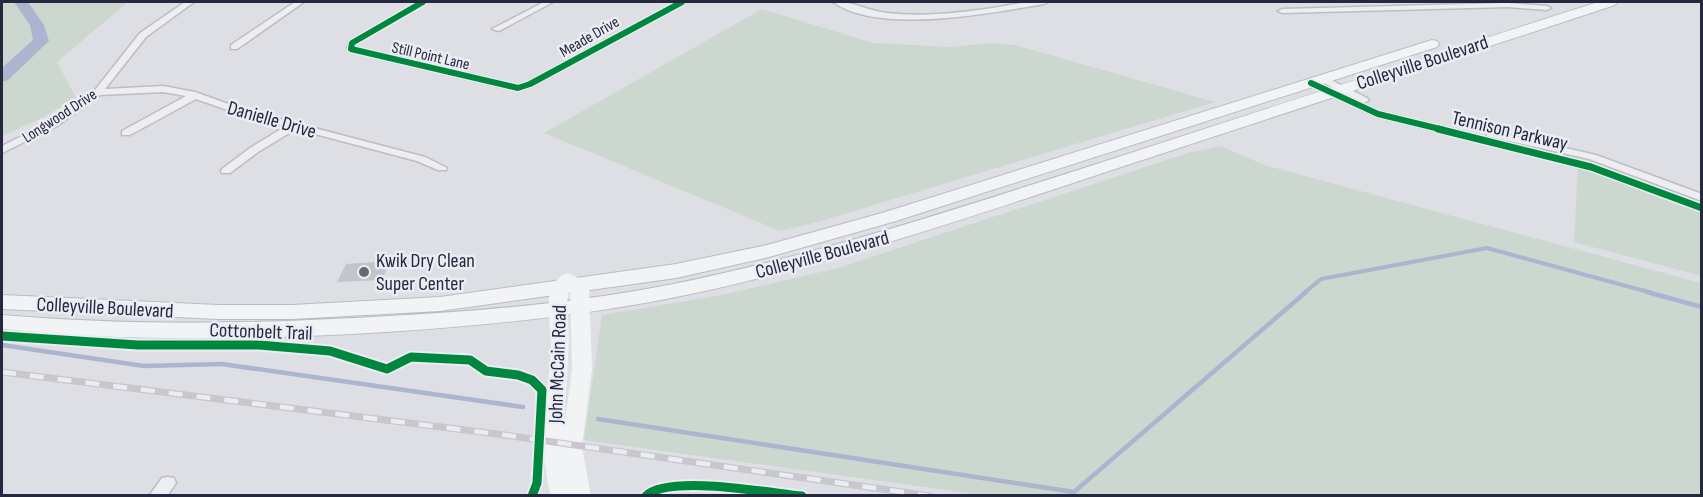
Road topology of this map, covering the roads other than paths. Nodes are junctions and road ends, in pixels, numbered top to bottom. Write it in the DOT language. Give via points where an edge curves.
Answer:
graph roads {
  1 [pos="190,2"];
  2 [pos="300,2"];
  3 [pos="423,2"];
  4 [pos="549,2"];
  5 [pos="682,2"];
  6 [pos="837,2"];
  7 [pos="1044,2"];
  8 [pos="1569,2"];
  9 [pos="1610,2"];
  10 [pos="1547,8"];
  11 [pos="1282,11"];
  12 [pos="496,29"];
  13 [pos="1480,29"];
  14 [pos="1447,40"];
  15 [pos="234,46"];
  16 [pos="1326,86"];
  17 [pos="508,87"];
  18 [pos="98,92"];
  19 [pos="195,95"];
  20 [pos="295,125"];
  21 [pos="126,133"];
  22 [pos="1472,133"];
  23 [pos="2,150"];
  24 [pos="442,168"];
  25 [pos="226,171"];
  26 [pos="1701,198"];
  27 [pos="1701,208"];
  28 [pos="570,298"];
  29 [pos="2,302"];
  30 [pos="2,322"];
  31 [pos="562,495"];
  32 [pos="580,495"];
  1 -- 18 [label="street, Longwood Drive" via="143,35"];
  2 -- 15 [label="street"];
  3 -- 17 [label="street, Still Point Lane" via="350,46 354,51"];
  4 -- 12 [label="street"];
  5 -- 17 [label="street, Meade Drive" via="530,84"];
  6 -- 7 [label="street" via="909,16 946,16"];
  8 -- 10 [label="main road, Colleyville Boulevard"];
  9 -- 16 [label="main road, Colleyville Boulevard"];
  10 -- 11 [label="street" via="1508,5"];
  10 -- 13 [label="main road, Colleyville Boulevard"];
  14 -- 16 [label="main road, Colleyville Boulevard"];
  16 -- 22 [label="street, Tennison Parkway" via="1359,106 1398,120"];
  16 -- 28 [label="main road, Colleyville Boulevard" via="1061,172 769,251"];
  18 -- 19 [label="street, Danielle Drive" via="163,89"];
  18 -- 23 [label="street, Longwood Drive" via="53,124"];
  19 -- 20 [label="street, Danielle Drive"];
  19 -- 21 [label="street"];
  20 -- 24 [label="street, Danielle Drive"];
  20 -- 25 [label="street"];
  22 -- 26 [label="street, Tennison Parkway" via="1528,140 1592,157"];
  22 -- 27 [label="street, Tennison Parkway" via="1590,167"];
  28 -- 29 [label="main road, Colleyville Boulevard" via="292,312"];
  28 -- 30 [label="main road, Colleyville Boulevard" via="341,327 196,332"];
  28 -- 31 [label="main road, John McCain Road" via="560,350 554,442 556,479"];
  28 -- 32 [label="main road, John McCain Road" via="582,369 572,447"];
}
